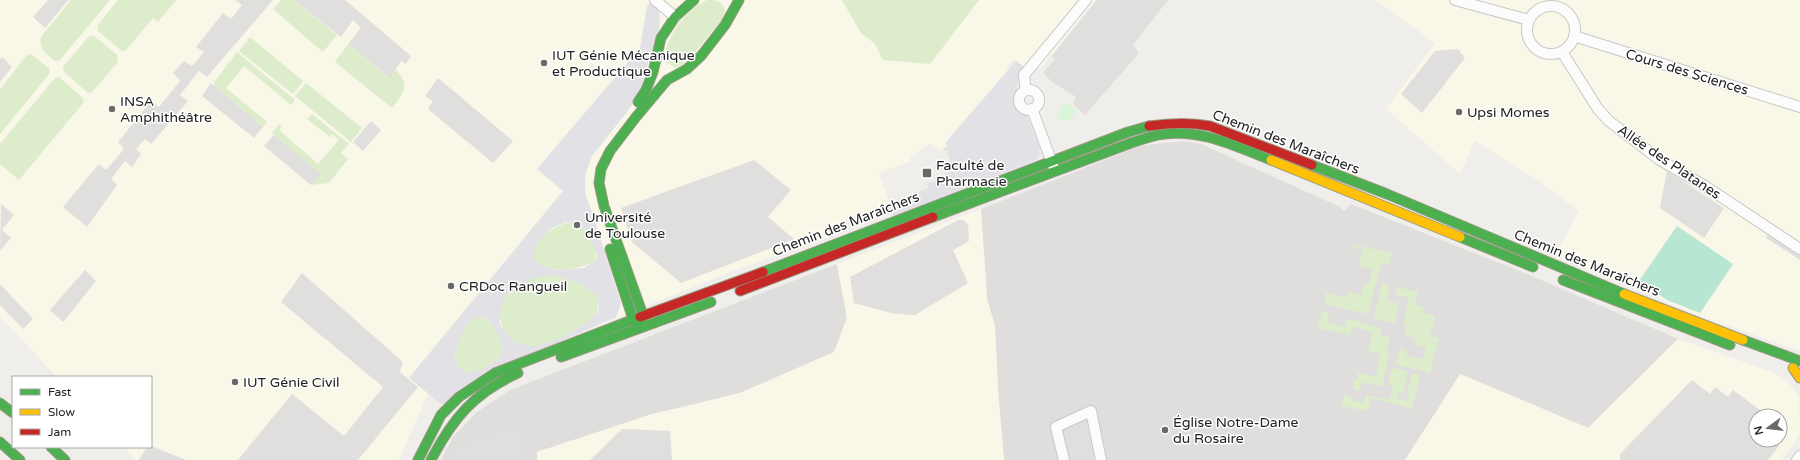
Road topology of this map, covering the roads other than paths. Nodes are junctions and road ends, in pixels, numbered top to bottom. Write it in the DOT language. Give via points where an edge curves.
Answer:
graph roads {
  1 [pos="655,0"];
  2 [pos="694,0"];
  3 [pos="727,0"];
  4 [pos="739,0"];
  5 [pos="1086,0"];
  6 [pos="1455,0"];
  7 [pos="731,12"];
  8 [pos="675,17"];
  9 [pos="1529,20"];
  10 [pos="1574,36"];
  11 [pos="1562,52"];
  12 [pos="657,55"];
  13 [pos="674,75"];
  14 [pos="1800,107"];
  15 [pos="1052,161"];
  16 [pos="1056,171"];
  17 [pos="1800,249"];
  18 [pos="643,315"];
  19 [pos="632,319"];
  20 [pos="641,328"];
  21 [pos="1800,361"];
  22 [pos="1796,369"];
  23 [pos="1800,378"];
  24 [pos="0,403"];
  25 [pos="12,412"];
  26 [pos="0,442"];
  27 [pos="52,448"];
  28 [pos="1800,456"];
  29 [pos="20,460"];
  30 [pos="65,460"];
  31 [pos="418,460"];
  32 [pos="431,460"];
  33 [pos="1064,460"];
  34 [pos="1101,460"];
  35 [pos="1797,460"];
  1 -- 8 [label="street"];
  2 -- 8 [label="main road"];
  3 -- 7 [label="main road"];
  4 -- 7 [label="main road"];
  5 -- 15 [label="street" via="1024,75 1027,90 1035,92 1038,97 1038,103 1032,109"];
  6 -- 9 [label="street"];
  7 -- 13 [label="main road" via="725,25 701,56 687,69"];
  8 -- 12 [label="main road" via="661,38"];
  9 -- 10 [label="street" via="1542,8 1560,8 1572,18"];
  9 -- 11 [label="street" via="1528,36 1532,45 1548,54"];
  10 -- 11 [label="street"];
  10 -- 14 [label="street, Cours des Sciences"];
  11 -- 17 [label="street, Allée des Platanes" via="1609,122 1660,160 1705,186"];
  12 -- 13 [label="main road" via="663,70"];
  12 -- 19 [label="main road" via="646,90 599,152 591,172 590,188"];
  13 -- 18 [label="main road" via="647,103 608,153 600,169 600,188 604,206"];
  15 -- 16 [label="street"];
  15 -- 18 [label="main road, Chemin des Maraîchers" via="708,293"];
  15 -- 21 [label="main road, Chemin des Maraîchers" via="1143,127 1168,123 1210,126 1387,194 1671,313"];
  16 -- 20 [label="main road, Chemin des Maraîchers"];
  16 -- 22 [label="main road, Chemin des Maraîchers" via="1159,135 1190,134 1214,138 1671,324 1761,354"];
  18 -- 19 [label="main road, Chemin des Maraîchers"];
  18 -- 20 [label="main road"];
  19 -- 20 [label="main road"];
  19 -- 31 [label="main road, Chemin des Maraîchers" via="495,374 459,397 441,415"];
  20 -- 32 [label="main road, Chemin des Maraîchers" via="509,377 480,395 452,422"];
  22 -- 23 [label="main road"];
  24 -- 25 [label="main road"];
  26 -- 29 [label="main road"];
  27 -- 30 [label="main road"];
  28 -- 35 [label="street"];
  33 -- 34 [label="street" via="1056,427 1092,411"];
}
